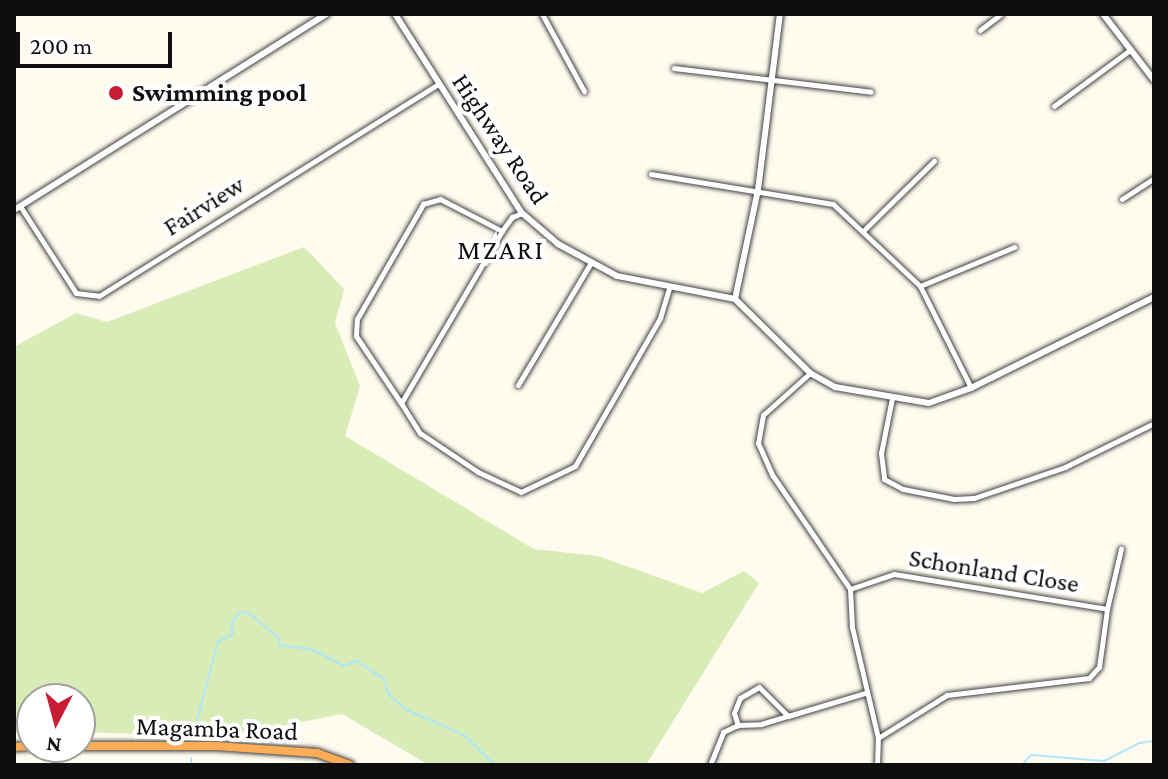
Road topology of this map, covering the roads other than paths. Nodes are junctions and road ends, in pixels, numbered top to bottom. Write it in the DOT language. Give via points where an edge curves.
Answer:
graph roads {
  1 [pos="327,14"];
  2 [pos="395,14"];
  3 [pos="543,14"];
  4 [pos="780,14"];
  5 [pos="1001,14"];
  6 [pos="1103,14"];
  7 [pos="980,30"];
  8 [pos="1130,50"];
  9 [pos="674,68"];
  10 [pos="1154,80"];
  11 [pos="771,82"];
  12 [pos="438,84"];
  13 [pos="584,91"];
  14 [pos="871,92"];
  15 [pos="1054,106"];
  16 [pos="934,161"];
  17 [pos="651,174"];
  18 [pos="1154,178"];
  19 [pos="758,190"];
  20 [pos="14,197"];
  21 [pos="1122,199"];
  22 [pos="17,208"];
  23 [pos="522,213"];
  24 [pos="865,229"];
  25 [pos="502,231"];
  26 [pos="1014,247"];
  27 [pos="590,264"];
  28 [pos="920,286"];
  29 [pos="669,288"];
  30 [pos="1154,297"];
  31 [pos="735,299"];
  32 [pos="810,373"];
  33 [pos="518,385"];
  34 [pos="971,388"];
  35 [pos="892,398"];
  36 [pos="401,403"];
  37 [pos="1154,423"];
  38 [pos="1121,549"];
  39 [pos="850,589"];
  40 [pos="1107,609"];
  41 [pos="865,693"];
  42 [pos="788,716"];
  43 [pos="738,725"];
  44 [pos="878,738"];
  45 [pos="96,746"];
  46 [pos="350,765"];
  47 [pos="710,765"];
  48 [pos="877,765"];
  1 -- 22 [label="street"];
  2 -- 12 [label="street, Highway Road"];
  3 -- 13 [label="street"];
  4 -- 11 [label="street"];
  5 -- 7 [label="street"];
  6 -- 8 [label="street"];
  8 -- 10 [label="street"];
  8 -- 15 [label="street"];
  9 -- 11 [label="street"];
  11 -- 14 [label="street"];
  11 -- 19 [label="street"];
  12 -- 22 [label="street, Fairview" via="99,296 76,293"];
  12 -- 23 [label="street, Highway Road"];
  16 -- 24 [label="street"];
  17 -- 19 [label="street"];
  18 -- 21 [label="street"];
  19 -- 24 [label="street" via="833,204"];
  19 -- 31 [label="street"];
  20 -- 22 [label="street"];
  23 -- 25 [label="street"];
  23 -- 27 [label="street, Highway Road"];
  24 -- 28 [label="street"];
  25 -- 36 [label="street"];
  25 -- 36 [label="street" via="440,199 423,204 357,319 356,336"];
  26 -- 28 [label="street"];
  27 -- 29 [label="street, Highway Road"];
  27 -- 33 [label="street"];
  28 -- 34 [label="street"];
  29 -- 31 [label="street, Highway Road"];
  29 -- 36 [label="street" via="660,318 575,466 535,489 521,492 478,472 420,433"];
  30 -- 34 [label="street"];
  31 -- 32 [label="street"];
  32 -- 35 [label="street" via="835,387"];
  32 -- 39 [label="street" via="763,415 758,443 773,476"];
  34 -- 35 [label="street" via="929,403"];
  35 -- 37 [label="street" via="881,453 884,479 903,489 954,499 974,498 1065,467"];
  38 -- 40 [label="street, Schonland Close"];
  39 -- 40 [label="street, Schonland Close" via="894,574"];
  39 -- 41 [label="street"];
  40 -- 44 [label="street" via="1099,667 1089,678 947,695"];
  41 -- 42 [label="street"];
  41 -- 44 [label="street"];
  42 -- 43 [label="street"];
  42 -- 43 [label="street" via="759,687 740,698 734,713"];
  43 -- 47 [label="street" via="723,732"];
  44 -- 48 [label="street"];
  45 -- 46 [label="highway, Magamba Road" via="317,753"];
}
